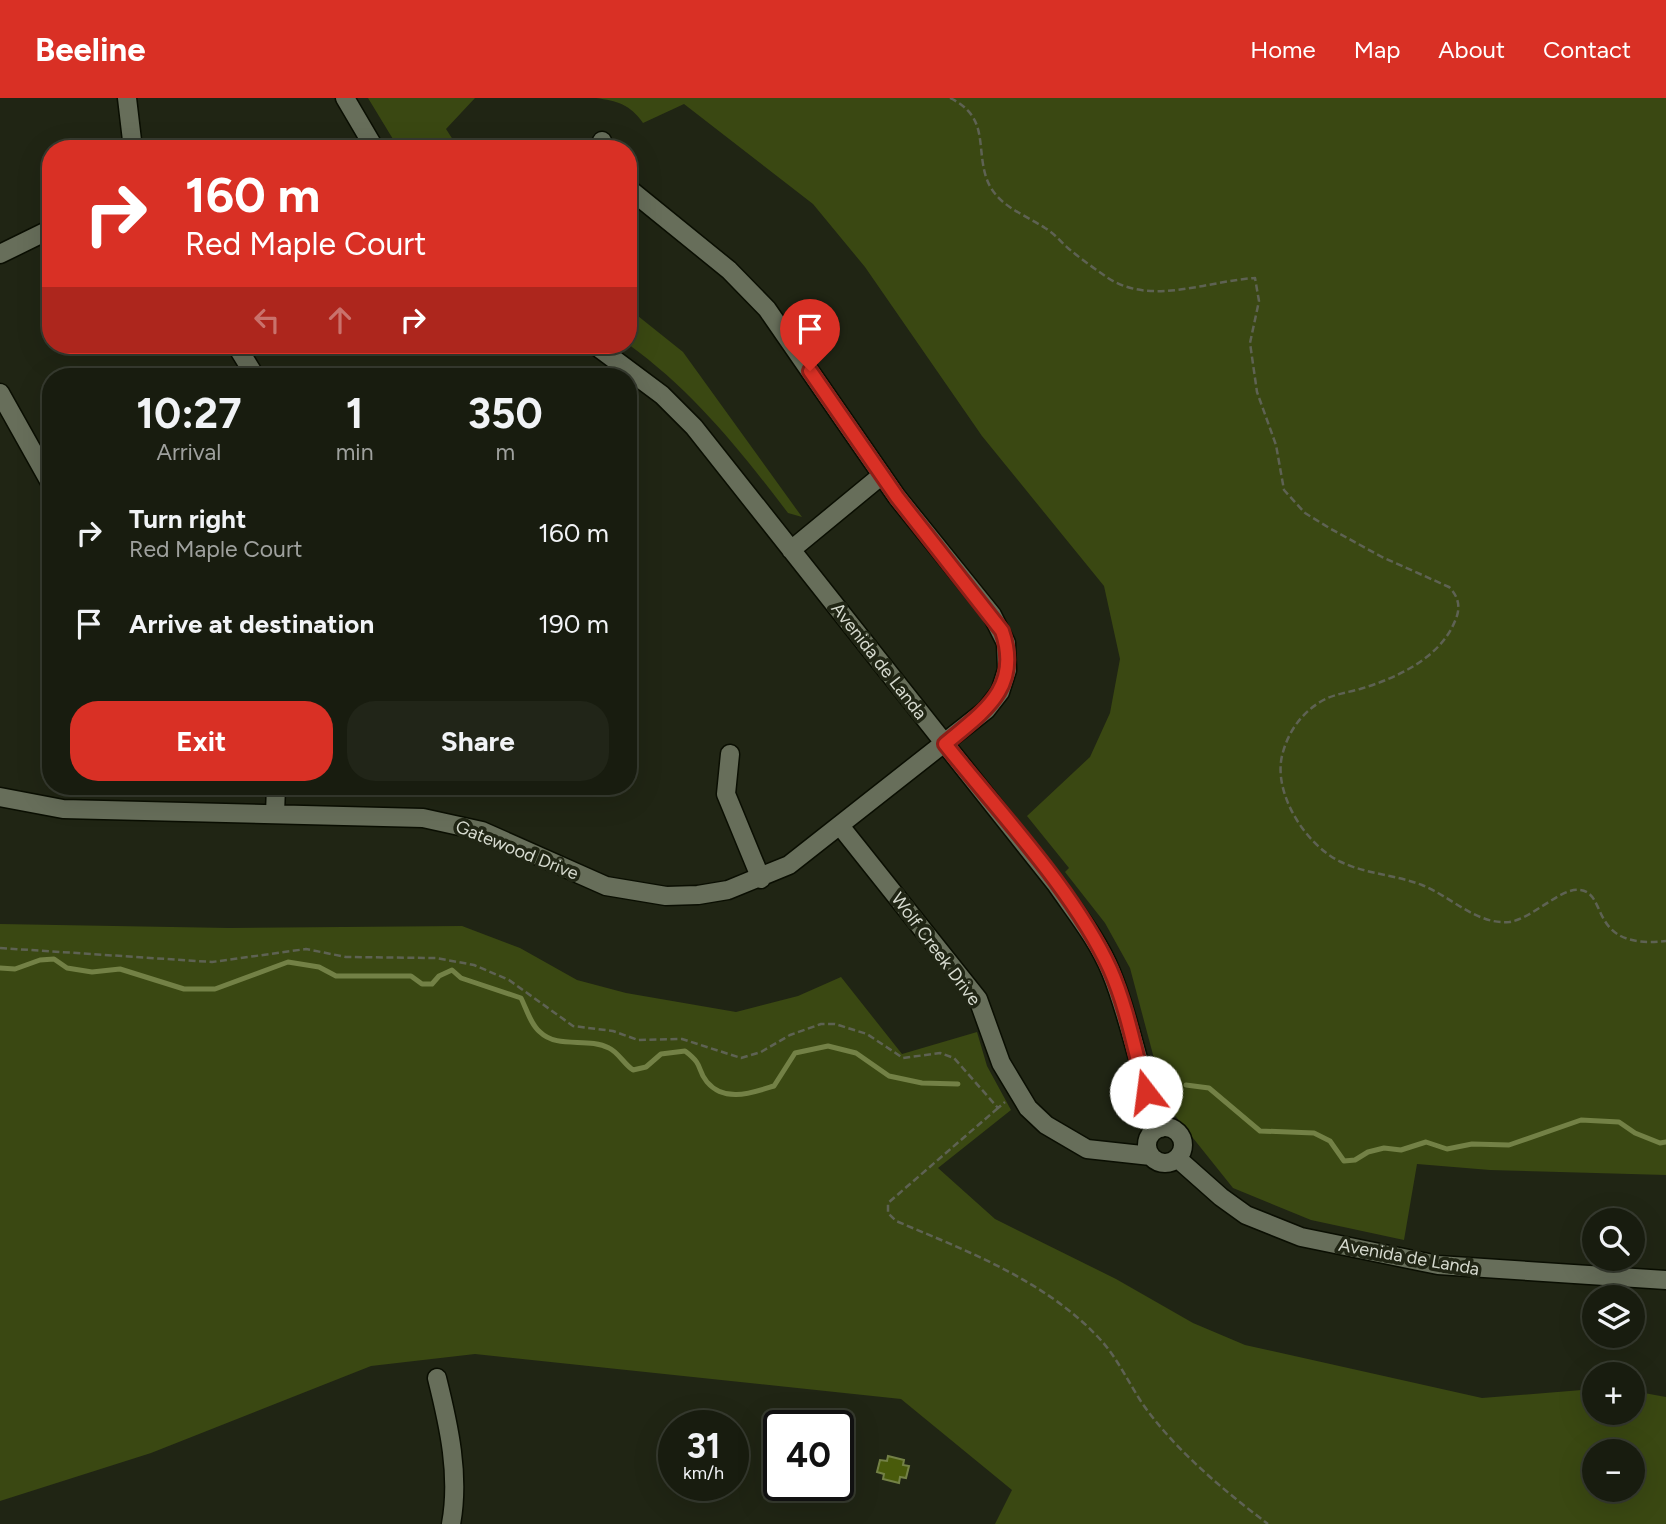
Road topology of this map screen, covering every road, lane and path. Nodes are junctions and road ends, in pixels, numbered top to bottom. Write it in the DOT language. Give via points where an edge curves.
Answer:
graph roads {
  1 [pos="127,98"];
  2 [pos="345,98"];
  3 [pos="950,98"];
  4 [pos="132,140"];
  5 [pos="370,140"];
  6 [pos="637,195"];
  7 [pos="42,233"];
  8 [pos="0,254"];
  9 [pos="607,354"];
  10 [pos="626,368"];
  11 [pos="637,376"];
  12 [pos="0,393"];
  13 [pos="42,468"];
  14 [pos="882,475"];
  15 [pos="791,550"];
  16 [pos="945,744"];
  17 [pos="730,754"];
  18 [pos="276,795"];
  19 [pos="0,797"];
  20 [pos="275,814"];
  21 [pos="841,827"];
  22 [pos="761,879"];
  23 [pos="1666,941"];
  24 [pos="0,948"];
  25 [pos="1008,1100"];
  26 [pos="998,1108"];
  27 [pos="1161,1128"];
  28 [pos="1151,1156"];
  29 [pos="1177,1158"];
  30 [pos="1666,1280"];
  31 [pos="437,1378"];
  32 [pos="451,1524"];
  33 [pos="1268,1524"];
  1 -- 4 [label="street"];
  2 -- 5 [label="street"];
  3 -- 23 [label="path" via="975,120 986,177 1003,205 1049,229 1111,280 1126,288 1159,293 1255,278 1259,301 1250,334 1254,373 1276,444 1284,490 1304,513 1455,594 1457,618 1428,658 1370,685 1328,698 1293,727 1280,772 1296,817 1312,838 1342,862 1423,886 1474,914 1508,922 1581,890 1591,896 1617,936 1634,942"];
  6 -- 14 [label="street, Gatewood Drive" via="729,270 767,309"];
  7 -- 8 [label="street"];
  9 -- 10 [label="street, Avenida de Landa"];
  11 -- 15 [label="street, Avenida de Landa" via="694,427"];
  12 -- 13 [label="street"];
  14 -- 15 [label="street"];
  14 -- 16 [label="street, Gatewood Drive" via="992,615 1006,643 1007,670 1000,692"];
  15 -- 16 [label="street, Avenida de Landa"];
  16 -- 21 [label="street, Gatewood Drive"];
  16 -- 27 [label="street, Avenida de Landa" via="1097,943 1111,972"];
  17 -- 22 [label="street" via="726,794"];
  18 -- 20 [label="street"];
  19 -- 20 [label="street, Gatewood Drive" via="63,809"];
  20 -- 22 [label="street, Gatewood Drive" via="453,822 606,886 637,893 698,895"];
  21 -- 22 [label="street, Gatewood Drive" via="789,865"];
  21 -- 28 [label="street, Wolf Creek Drive" via="978,999 1001,1063 1028,1108 1066,1139 1087,1149"];
  24 -- 26 [label="path" via="212,962 306,949 346,957 451,960 509,980 573,1026 613,1031 638,1040 682,1039 733,1057 761,1052 821,1024 854,1028 903,1058 940,1054 954,1058"];
  25 -- 26 [label="path"];
  26 -- 33 [label="path" via="888,1203 888,1213 896,1222 1016,1275 1082,1323 1117,1359 1161,1426"];
  27 -- 28 [label="street" via="1148,1139"];
  27 -- 29 [label="street, Avenida de Landa" via="1172,1129 1181,1137"];
  28 -- 29 [label="street" via="1161,1162"];
  29 -- 30 [label="street, Avenida de Landa" via="1246,1214 1301,1237 1437,1265"];
  31 -- 32 [label="street" via="453,1461"];
}
